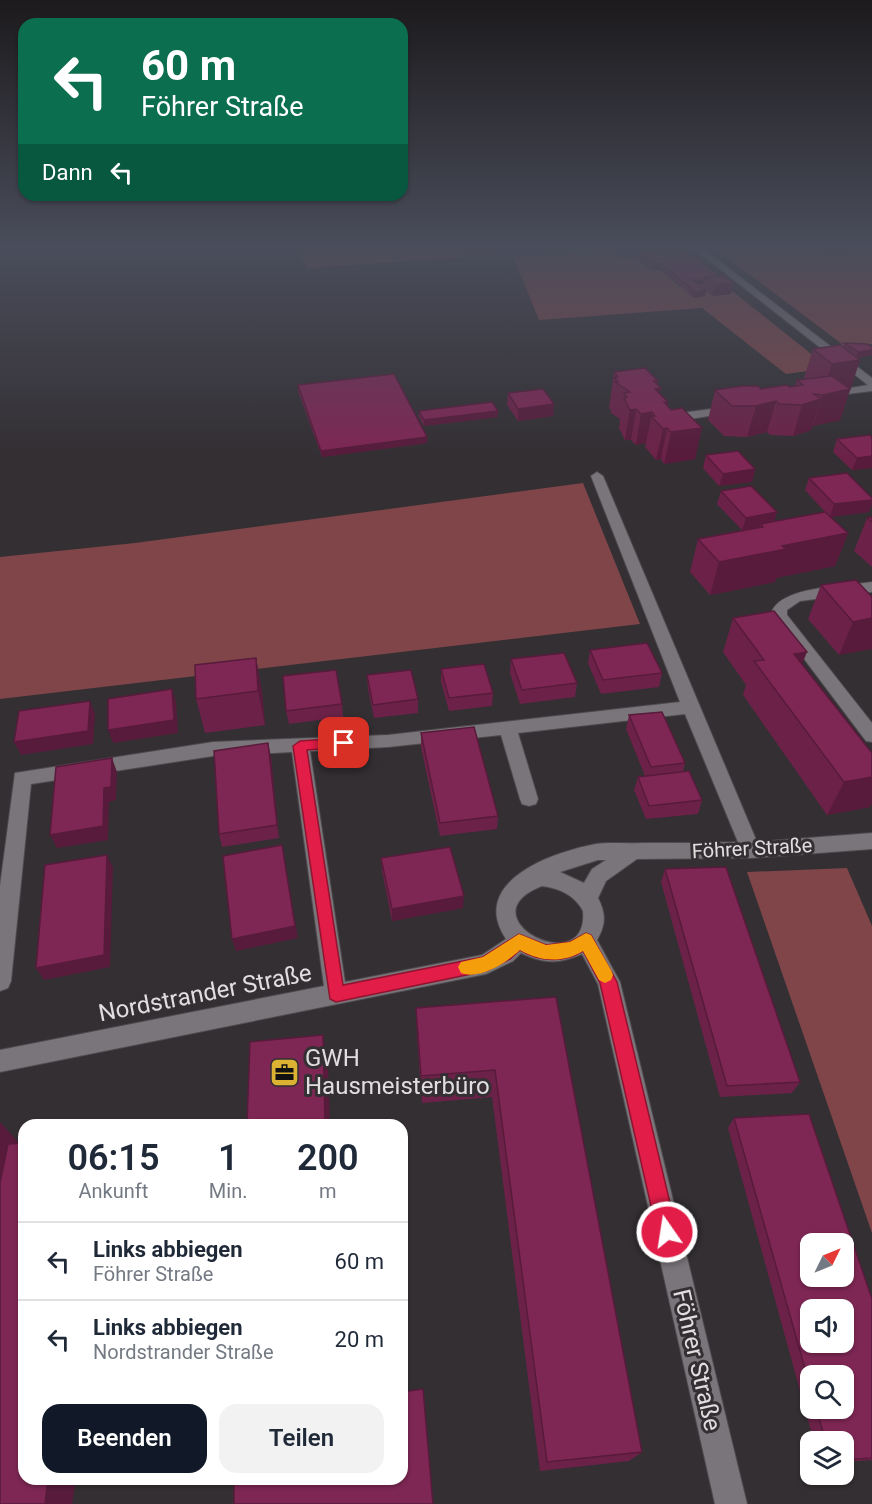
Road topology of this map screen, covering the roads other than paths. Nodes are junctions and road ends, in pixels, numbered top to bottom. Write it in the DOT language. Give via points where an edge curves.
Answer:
graph roads {
  1 [pos="787,317"];
  2 [pos="872,383"];
  3 [pos="872,388"];
  4 [pos="816,397"];
  5 [pos="745,407"];
  6 [pos="673,418"];
  7 [pos="597,476"];
  8 [pos="872,587"];
  9 [pos="691,707"];
  10 [pos="508,727"];
  11 [pos="872,736"];
  12 [pos="300,746"];
  13 [pos="529,799"];
  14 [pos="872,841"];
  15 [pos="751,850"];
  16 [pos="633,852"];
  17 [pos="528,879"];
  18 [pos="588,898"];
  19 [pos="586,940"];
  20 [pos="519,941"];
  21 [pos="0,981"];
  22 [pos="336,994"];
  23 [pos="0,1061"];
  24 [pos="731,1504"];
  1 -- 2 [label="street"];
  3 -- 4 [label="street"];
  5 -- 6 [label="street"];
  7 -- 9 [label="street"];
  8 -- 11 [label="street" via="796,597 780,608 783,623"];
  9 -- 10 [label="street"];
  9 -- 15 [label="street"];
  10 -- 12 [label="street" via="388,741"];
  10 -- 13 [label="street"];
  12 -- 21 [label="street" via="213,749 22,778"];
  12 -- 22 [label="street"];
  14 -- 15 [label="street, Föhrer Straße"];
  15 -- 16 [label="street, Föhrer Straße"];
  16 -- 17 [label="street, Föhrer Straße" via="581,855"];
  16 -- 18 [label="street" via="599,875"];
  17 -- 18 [label="street" via="554,877 579,888"];
  17 -- 20 [label="street, Föhrer Straße" via="509,895 505,906 507,924"];
  18 -- 19 [label="street" via="594,919"];
  19 -- 20 [label="street" via="575,948 546,953"];
  19 -- 24 [label="street, Föhrer Straße" via="609,982"];
  20 -- 22 [label="street, Nordstrander Straße" via="505,954 486,963"];
  22 -- 23 [label="street, Nordstrander Straße"];
}
